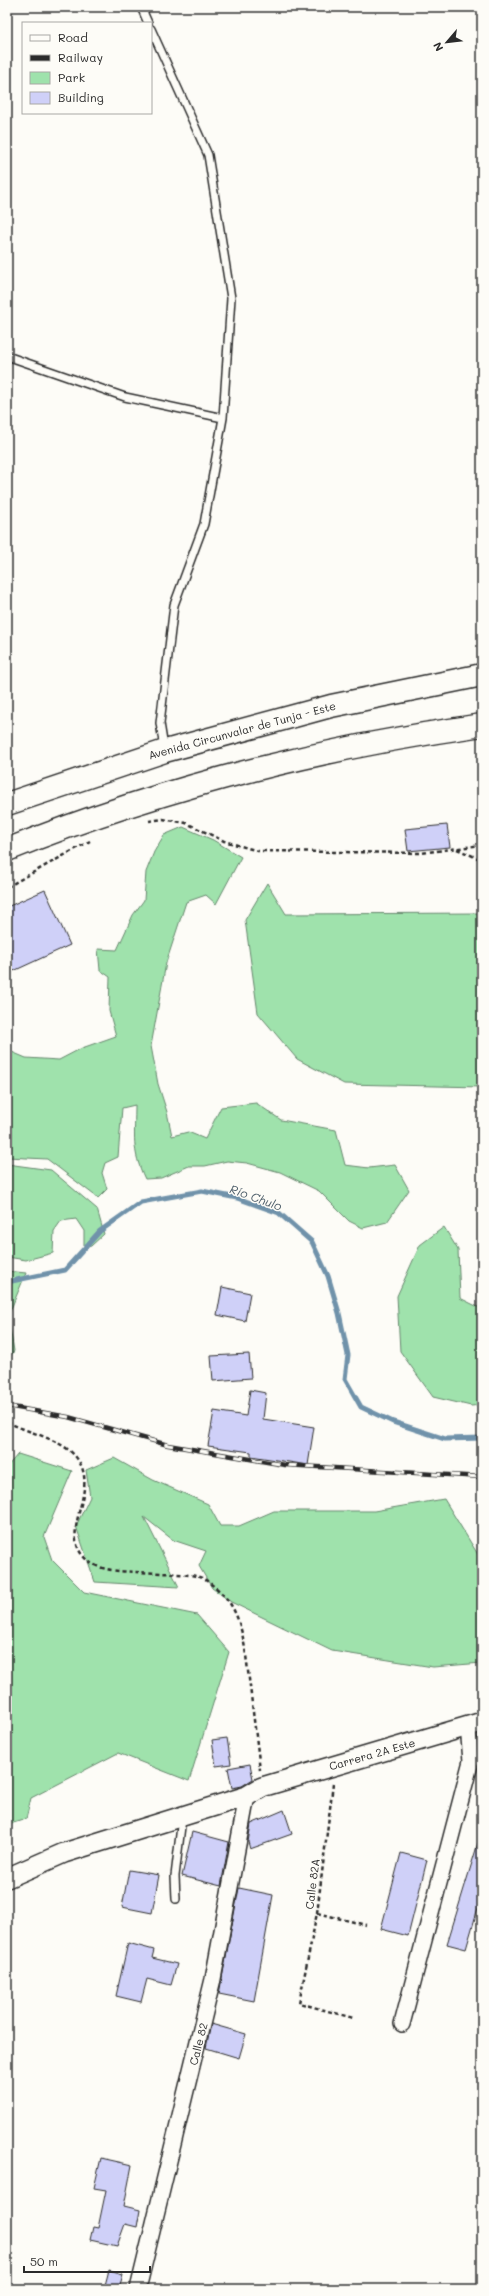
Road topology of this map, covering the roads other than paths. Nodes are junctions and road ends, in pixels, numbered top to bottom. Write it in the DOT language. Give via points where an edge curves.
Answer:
graph roads {
  1 [pos="141,7"];
  2 [pos="148,22"];
  3 [pos="152,31"];
  4 [pos="7,356"];
  5 [pos="223,418"];
  6 [pos="482,674"];
  7 [pos="482,726"];
  8 [pos="165,750"];
  9 [pos="7,804"];
  10 [pos="7,850"];
  11 [pos="475,1724"];
  12 [pos="255,1791"];
  13 [pos="182,1816"];
  14 [pos="7,1878"];
  15 [pos="176,1899"];
  16 [pos="402,2024"];
  17 [pos="138,2289"];
  1 -- 2 [label="lane"];
  3 -- 5 [label="lane" via="208,155 231,298"];
  4 -- 5 [label="lane" via="125,397"];
  5 -- 8 [label="lane" via="204,524 174,605 160,723"];
  6 -- 8 [label="highway, Avenida Circunvalar de Tunja - Este" via="332,706"];
  7 -- 10 [label="highway" via="403,737 226,777 54,831"];
  8 -- 9 [label="highway, Avenida Circunvalar de Tunja - Este"];
  11 -- 12 [label="street, Carrera 2A Este"];
  11 -- 16 [label="street" via="471,1761"];
  12 -- 13 [label="street, Carrera 2A Este"];
  12 -- 17 [label="street, Calle 82"];
  13 -- 14 [label="street, Carrera 2A Este" via="64,1853"];
  13 -- 15 [label="lane"];
}
